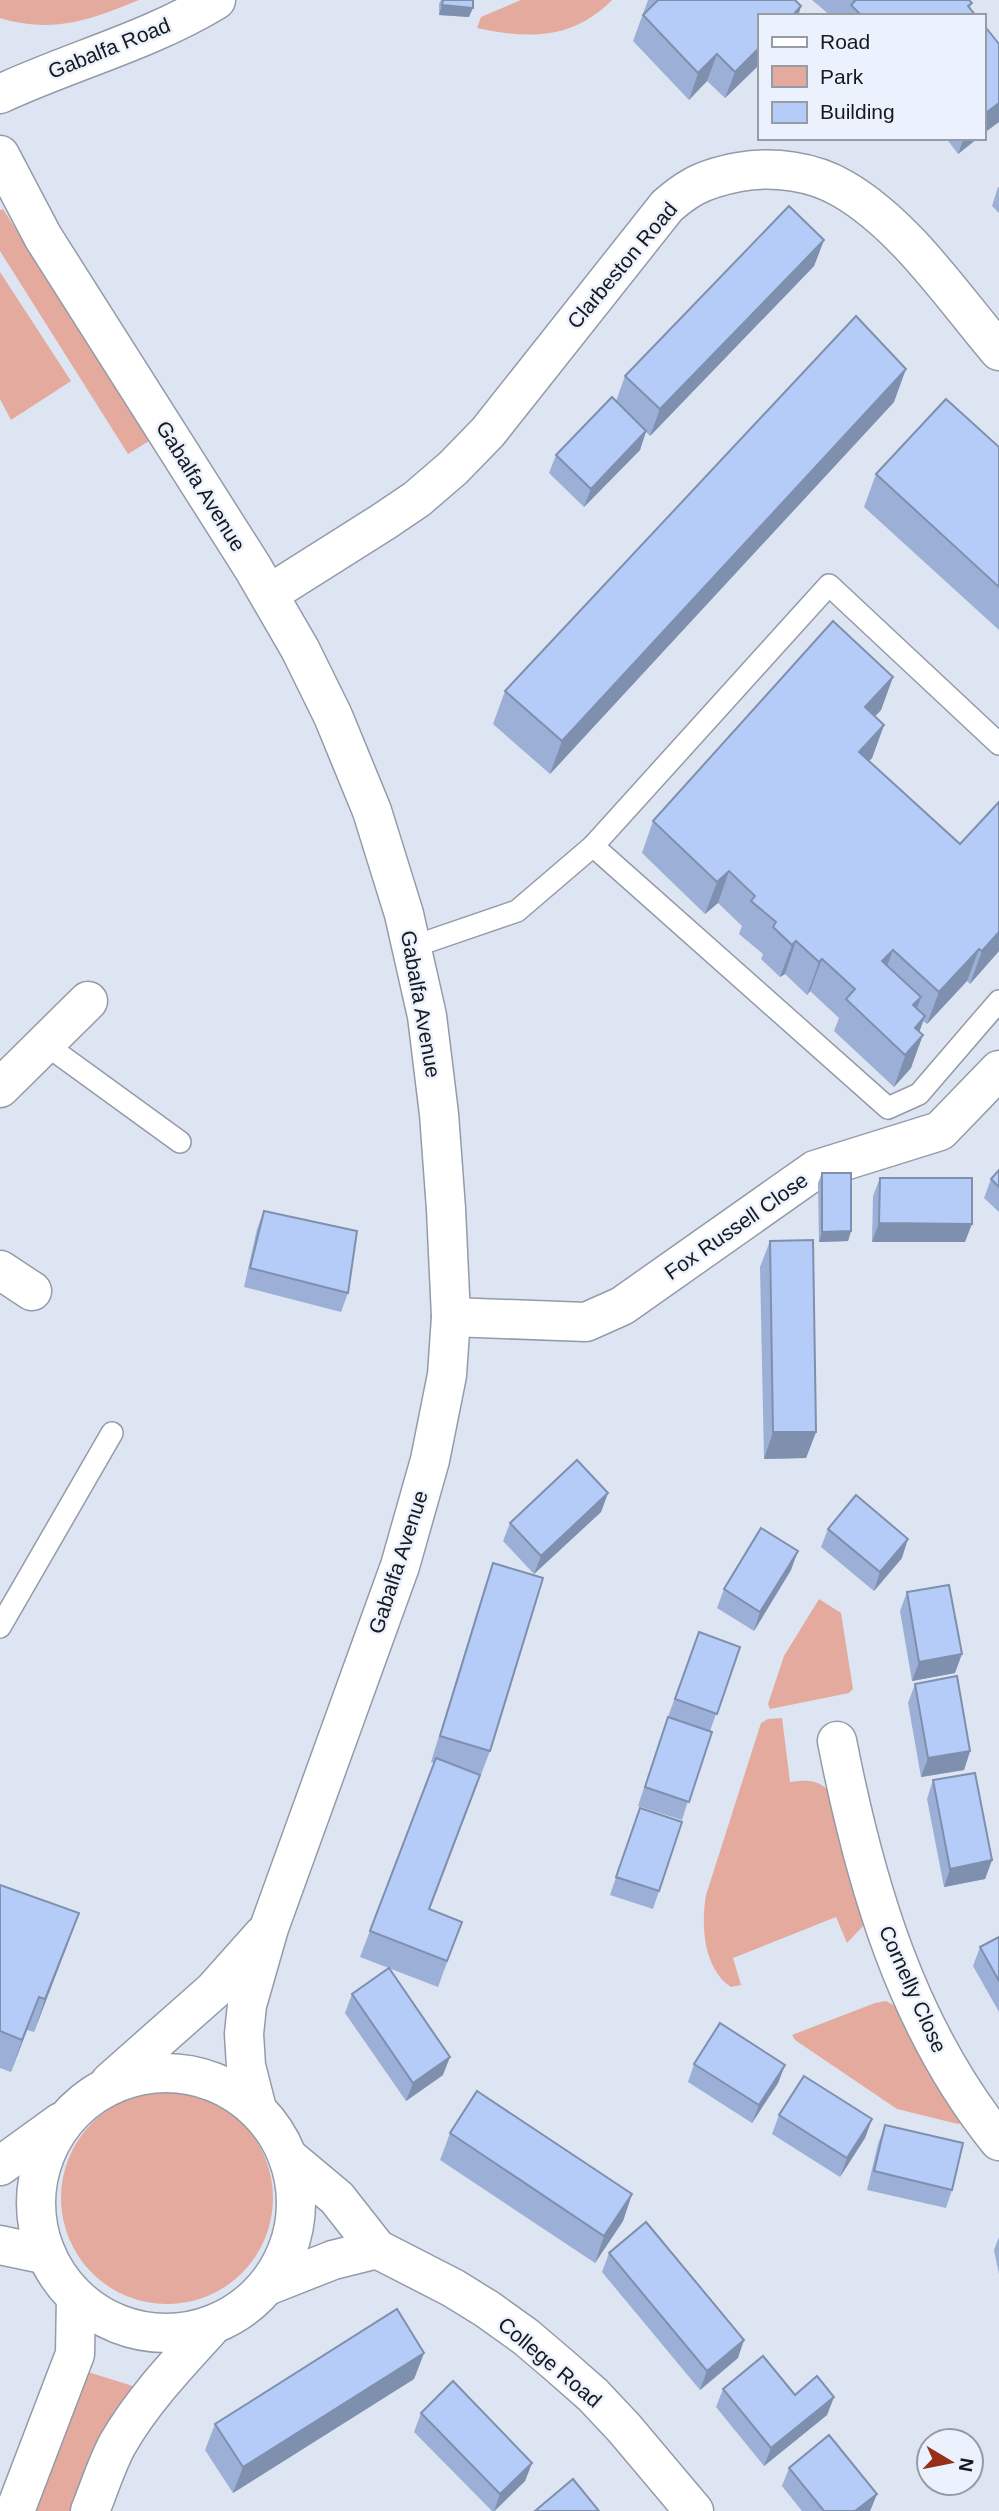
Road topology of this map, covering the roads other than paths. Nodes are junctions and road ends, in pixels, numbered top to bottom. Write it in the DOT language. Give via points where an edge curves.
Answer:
graph roads {
  1 [pos="216,0"];
  2 [pos="0,94"];
  3 [pos="0,155"];
  4 [pos="999,351"];
  5 [pos="269,594"];
  6 [pos="999,744"];
  7 [pos="593,846"];
  8 [pos="412,947"];
  9 [pos="88,1001"];
  10 [pos="999,1001"];
  11 [pos="45,1044"];
  12 [pos="999,1070"];
  13 [pos="0,1088"];
  14 [pos="180,1142"];
  15 [pos="0,1270"];
  16 [pos="33,1291"];
  17 [pos="452,1317"];
  18 [pos="112,1433"];
  19 [pos="0,1627"];
  20 [pos="837,1741"];
  21 [pos="269,1928"];
  22 [pos="104,2088"];
  23 [pos="257,2109"];
  24 [pos="69,2116"];
  25 [pos="999,2141"];
  26 [pos="288,2157"];
  27 [pos="0,2166"];
  28 [pos="0,2245"];
  29 [pos="377,2249"];
  30 [pos="47,2255"];
  31 [pos="267,2286"];
  32 [pos="76,2297"];
  33 [pos="213,2325"];
  34 [pos="15,2511"];
  35 [pos="90,2511"];
  36 [pos="694,2511"];
  1 -- 2 [label="street, Gabalfa Road" via="109,51"];
  3 -- 5 [label="street, Gabalfa Avenue" via="43,237"];
  4 -- 5 [label="street, Clarbeston Road" via="911,247 842,188 785,170 755,169 715,177 667,205 488,432 453,468 417,499"];
  5 -- 8 [label="street, Gabalfa Avenue" via="333,716 372,811"];
  6 -- 7 [label="lane" via="829,585"];
  7 -- 8 [label="lane" via="517,911"];
  7 -- 10 [label="lane" via="888,1108 919,1094"];
  8 -- 17 [label="street, Gabalfa Avenue" via="439,1114"];
  9 -- 11 [label="street"];
  11 -- 13 [label="street"];
  11 -- 14 [label="lane"];
  12 -- 17 [label="street, Fox Russell Close" via="940,1131 816,1170 622,1306 586,1322"];
  15 -- 16 [label="street"];
  17 -- 21 [label="street, Gabalfa Avenue" via="447,1375 430,1460 400,1566"];
  18 -- 19 [label="lane"];
  20 -- 25 [label="street, Cornelly Close" via="891,1949 939,2053"];
  21 -- 22 [label="street, Gabalfa Avenue" via="214,1990"];
  21 -- 23 [label="street, Gabalfa Avenue" via="247,2005 244,2034"];
  22 -- 23 [label="street" via="145,2074 189,2074 230,2088"];
  22 -- 24 [label="street, Gabalfa Avenue"];
  23 -- 26 [label="street" via="279,2136"];
  24 -- 27 [label="street"];
  24 -- 30 [label="street" via="48,2147 37,2182 37,2219"];
  26 -- 29 [label="street, College Road" via="337,2198"];
  26 -- 31 [label="street" via="297,2197 290,2247"];
  28 -- 30 [label="street"];
  29 -- 31 [label="street"];
  29 -- 36 [label="street, College Road" via="453,2288 526,2337 593,2395"];
  30 -- 32 [label="street"];
  31 -- 33 [label="street" via="243,2309"];
  32 -- 33 [label="street" via="106,2319 141,2331 177,2333"];
  32 -- 34 [label="street" via="75,2354"];
  33 -- 35 [label="street" via="129,2426"];
}
